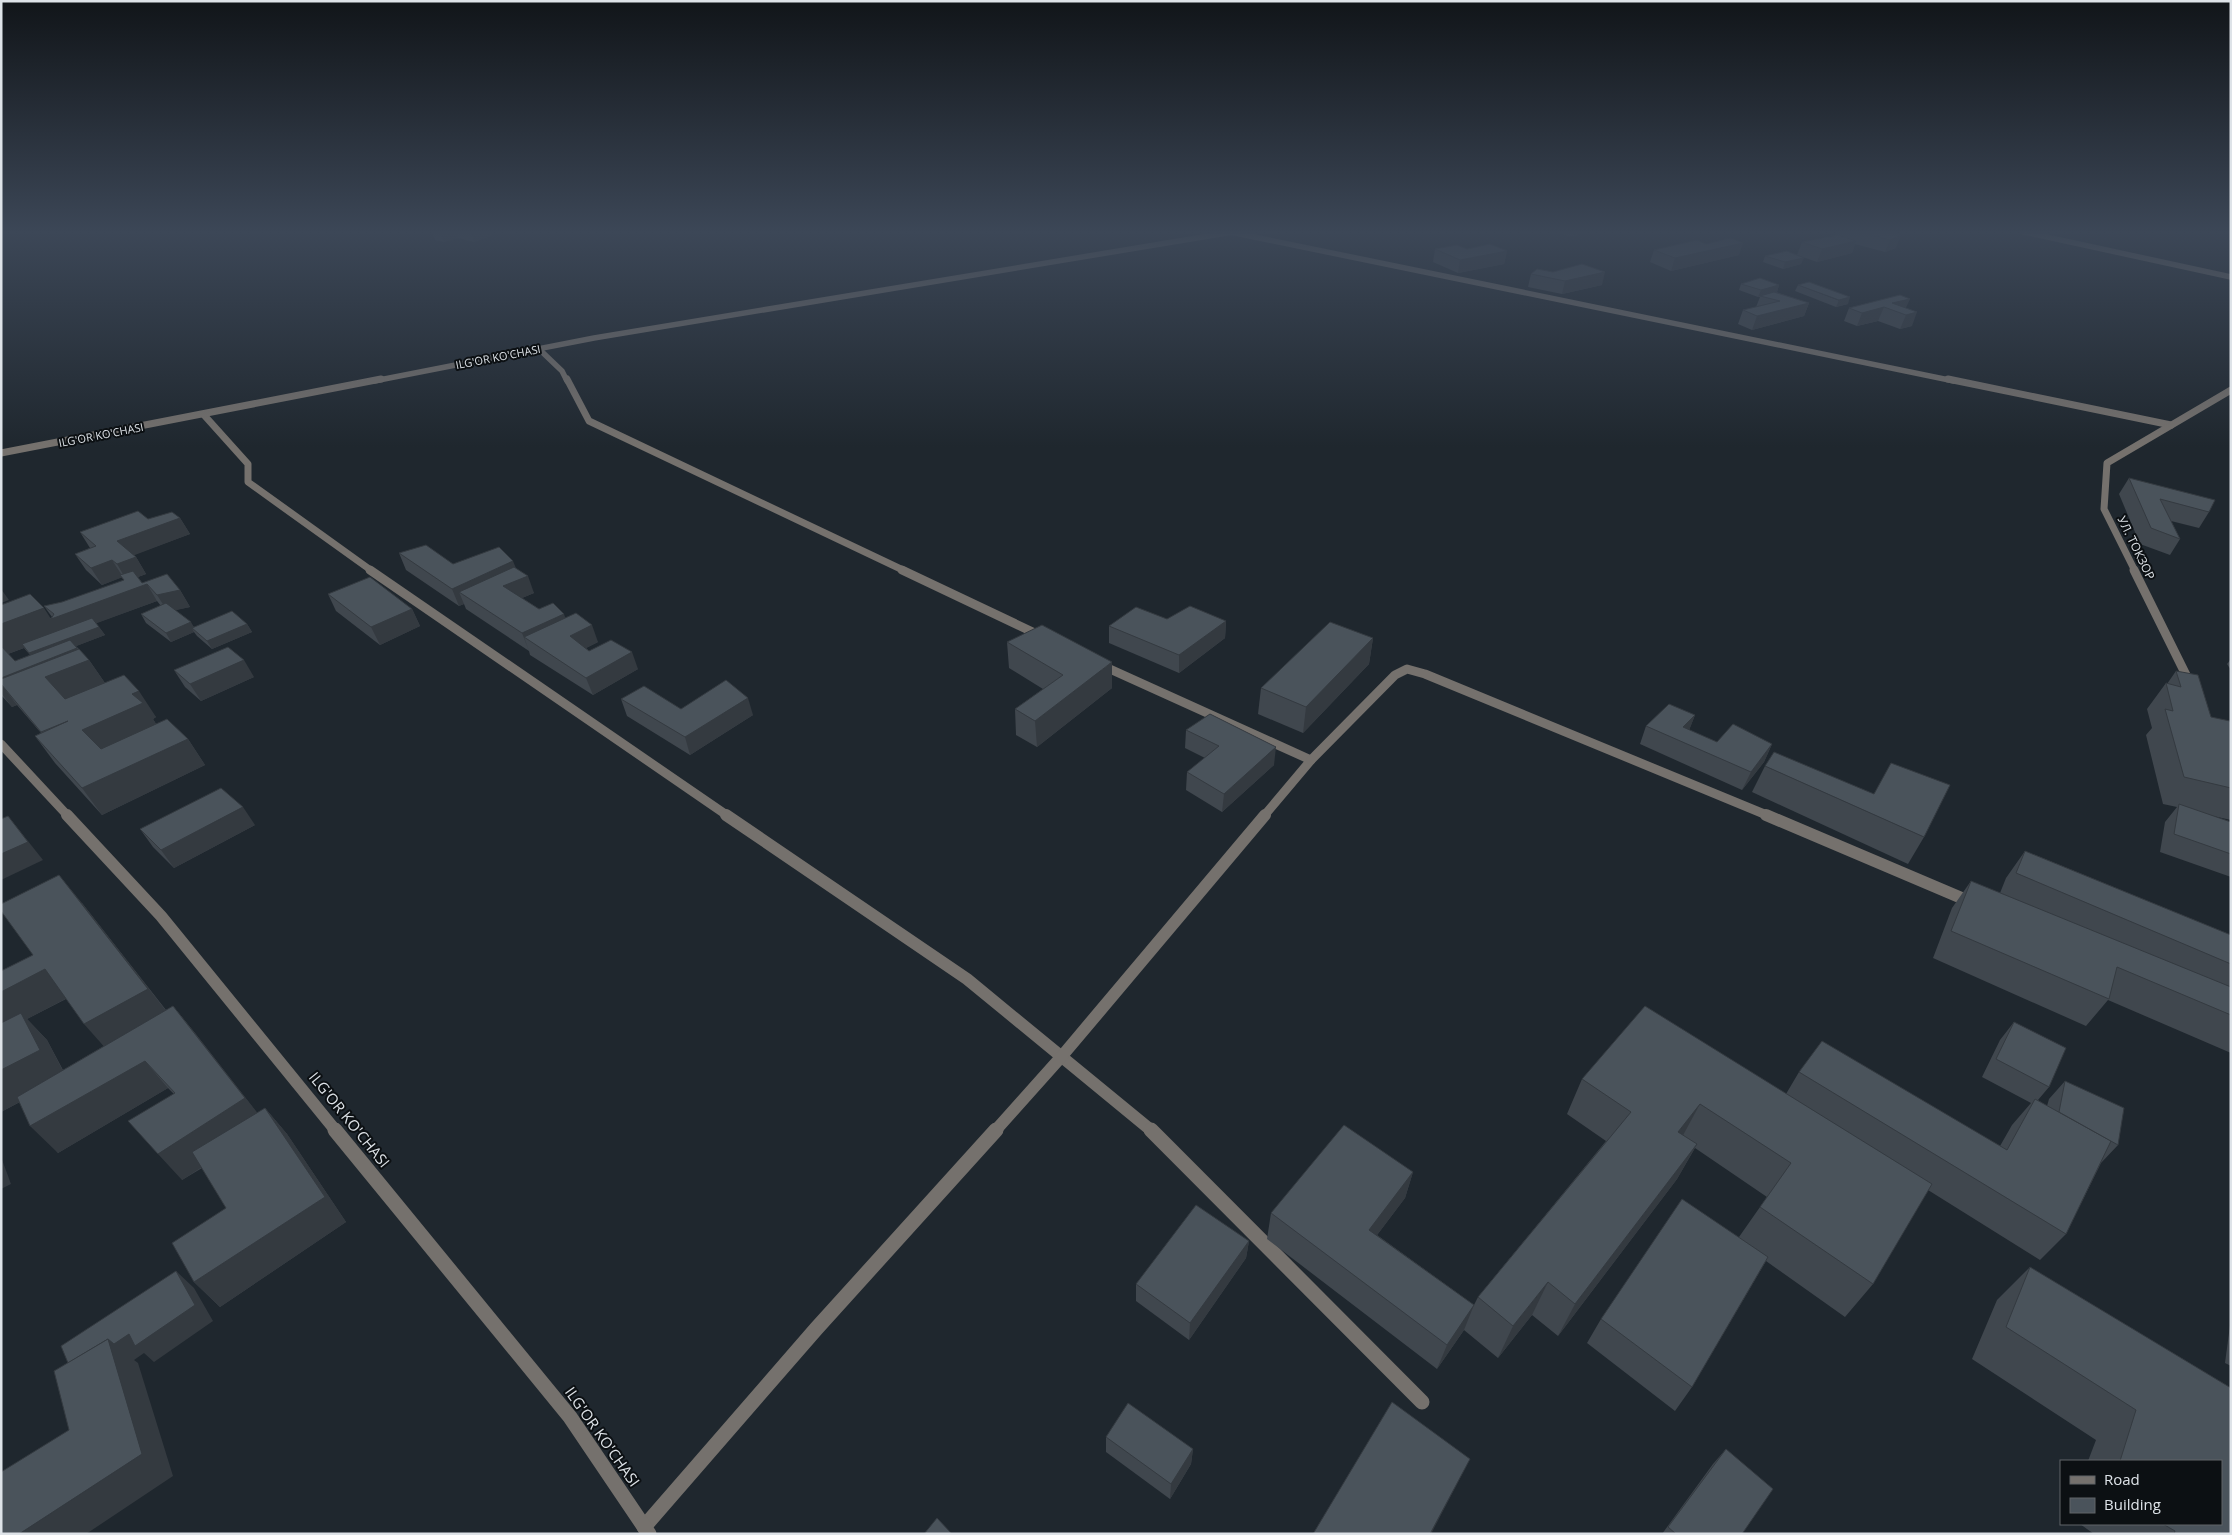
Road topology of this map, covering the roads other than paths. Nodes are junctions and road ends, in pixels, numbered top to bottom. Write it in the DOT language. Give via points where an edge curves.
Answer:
graph roads {
  1 [pos="801,304"];
  2 [pos="1579,304"];
  3 [pos="539,349"];
  4 [pos="2231,390"];
  5 [pos="204,415"];
  6 [pos="2171,426"];
  7 [pos="1,453"];
  8 [pos="1049,640"];
  9 [pos="1094,662"];
  10 [pos="2193,690"];
  11 [pos="1,744"];
  12 [pos="1311,760"];
  13 [pos="1985,908"];
  14 [pos="1062,1056"];
  15 [pos="1422,1402"];
  16 [pos="646,1531"];
  1 -- 3 [label="street, ILG'OR KO'CHASI"];
  2 -- 6 [label="street"];
  3 -- 5 [label="street, ILG'OR KO'CHASI"];
  3 -- 8 [label="street" via="562,372 589,421"];
  4 -- 6 [label="street, УЛ. ТОКЗОР"];
  5 -- 7 [label="street, ILG'OR KO'CHASI"];
  5 -- 14 [label="street" via="248,464 248,482 432,614 967,979"];
  6 -- 10 [label="street, УЛ. ТОКЗОР" via="2107,463 2104,509"];
  9 -- 12 [label="street"];
  11 -- 16 [label="street, ILG'OR KO'CHASI" via="168,924 570,1417"];
  12 -- 13 [label="street" via="1395,676 1407,669"];
  12 -- 14 [label="street"];
  14 -- 15 [label="street" via="1145,1124"];
  14 -- 16 [label="street" via="816,1329"];
}
